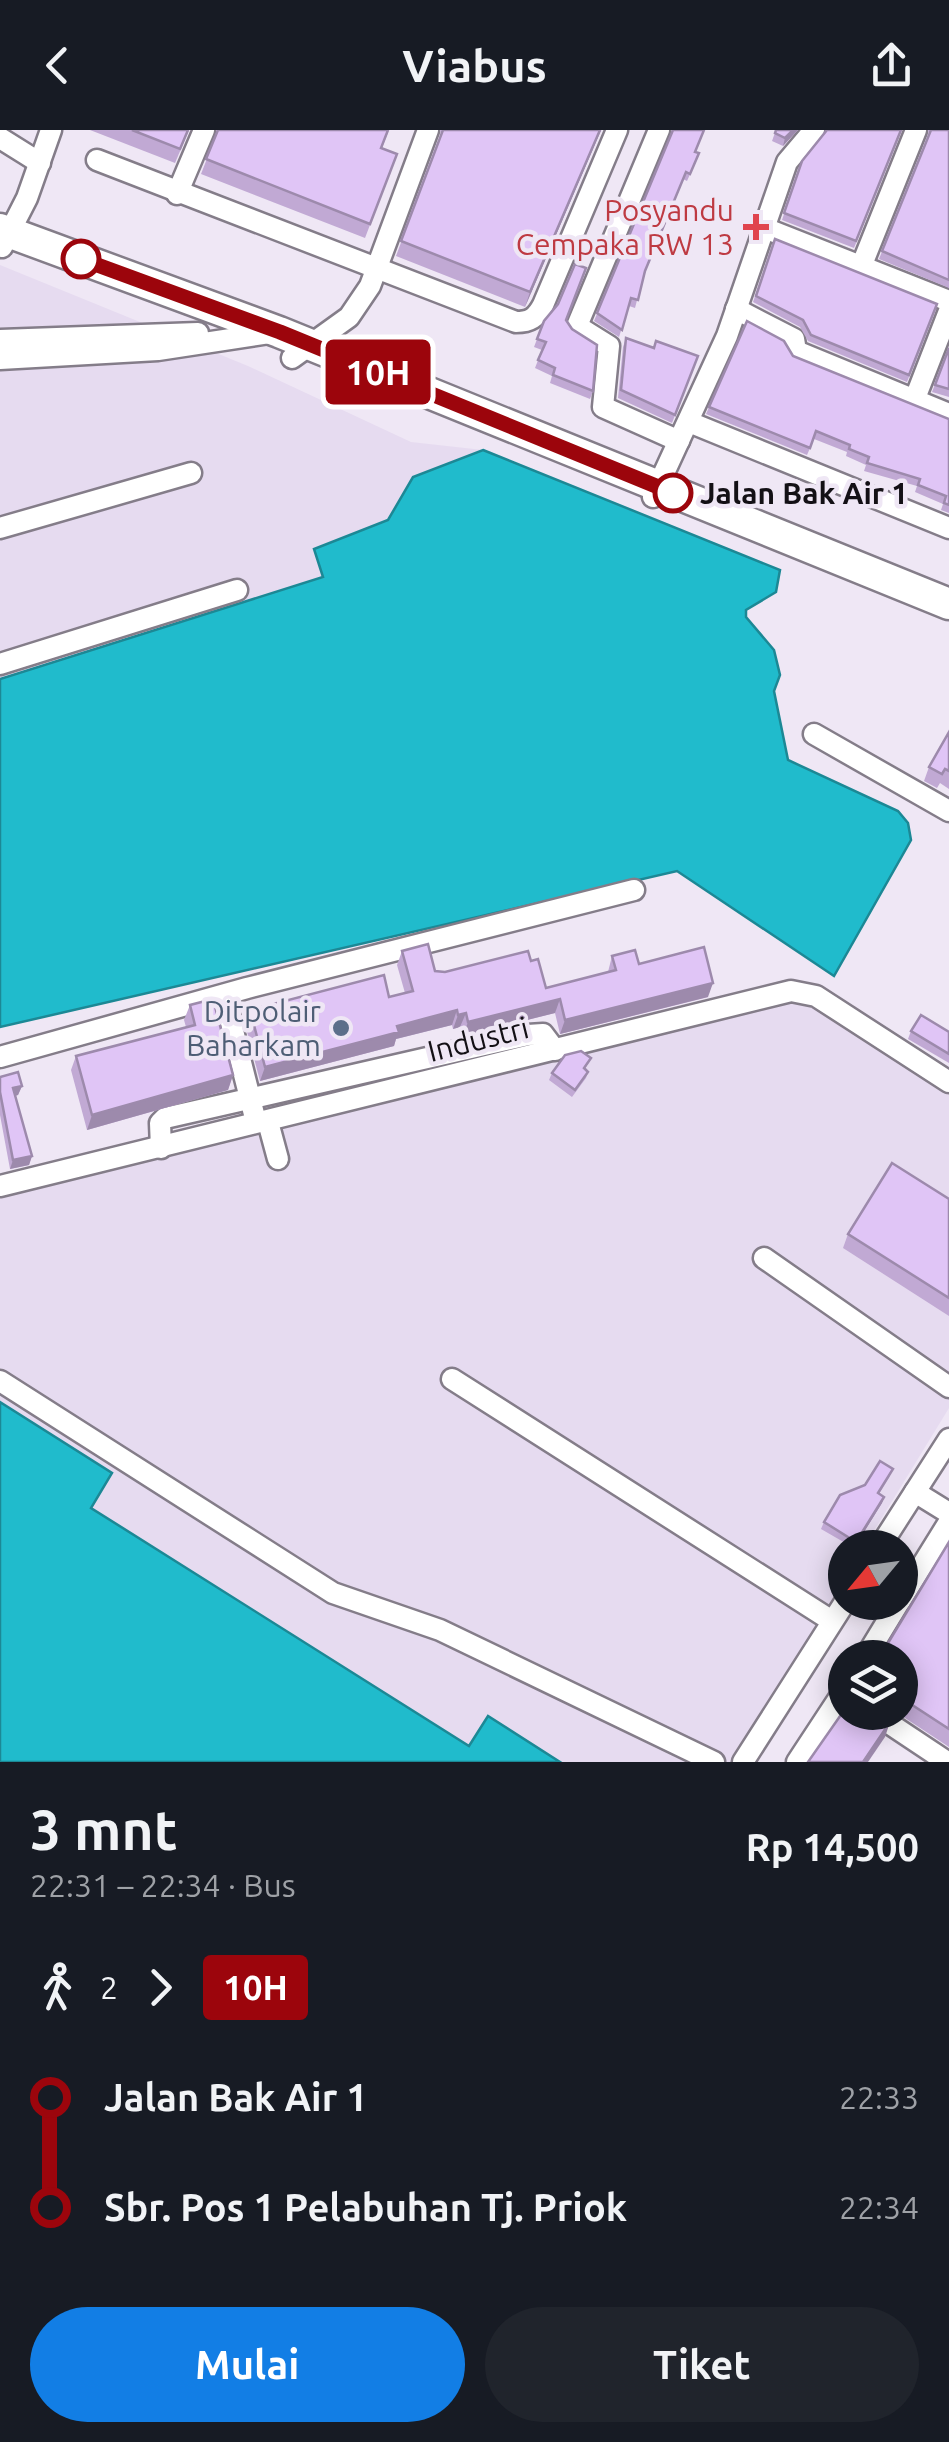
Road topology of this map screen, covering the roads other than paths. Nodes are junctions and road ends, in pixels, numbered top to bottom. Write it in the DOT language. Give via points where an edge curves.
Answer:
graph roads {
  1 [pos="51,130"];
  2 [pos="204,130"];
  3 [pos="428,130"];
  4 [pos="617,130"];
  5 [pos="659,130"];
  6 [pos="814,130"];
  7 [pos="916,130"];
  8 [pos="0,138"];
  9 [pos="98,160"];
  10 [pos="40,163"];
  11 [pos="177,194"];
  12 [pos="767,229"];
  13 [pos="2,241"];
  14 [pos="861,267"];
  15 [pos="376,269"];
  16 [pos="949,300"];
  17 [pos="736,310"];
  18 [pos="949,310"];
  19 [pos="268,338"];
  20 [pos="0,340"];
  21 [pos="0,359"];
  22 [pos="914,400"];
  23 [pos="949,414"];
  24 [pos="684,432"];
  25 [pos="190,473"];
  26 [pos="655,493"];
  27 [pos="0,528"];
  28 [pos="949,528"];
  29 [pos="237,590"];
  30 [pos="949,604"];
  31 [pos="949,616"];
  32 [pos="0,664"];
  33 [pos="814,734"];
  34 [pos="949,811"];
  35 [pos="634,890"];
  36 [pos="224,995"];
  37 [pos="555,1050"];
  38 [pos="0,1058"];
  39 [pos="949,1082"];
  40 [pos="251,1100"];
  41 [pos="263,1124"];
  42 [pos="161,1148"];
  43 [pos="278,1159"];
  44 [pos="0,1186"];
  45 [pos="764,1258"];
  46 [pos="452,1378"];
  47 [pos="0,1382"];
  48 [pos="949,1387"];
  49 [pos="948,1444"];
  50 [pos="915,1492"];
  51 [pos="949,1514"];
  52 [pos="949,1522"];
  53 [pos="891,1530"];
  54 [pos="918,1573"];
  55 [pos="832,1622"];
  56 [pos="828,1716"];
  57 [pos="899,1730"];
  58 [pos="714,1762"];
  59 [pos="743,1762"];
  60 [pos="797,1762"];
  61 [pos="946,1762"];
  1 -- 10 [label="street"];
  2 -- 11 [label="street"];
  3 -- 15 [label="street"];
  4 -- 15 [label="street" via="536,318 516,322"];
  5 -- 24 [label="street" via="578,322 579,330 610,346 604,408"];
  6 -- 12 [label="street" via="787,162"];
  7 -- 14 [label="street"];
  8 -- 10 [label="street"];
  9 -- 11 [label="street"];
  10 -- 13 [label="street"];
  11 -- 15 [label="street"];
  12 -- 14 [label="street"];
  12 -- 17 [label="street"];
  13 -- 19 [label="highway"];
  14 -- 16 [label="street"];
  15 -- 19 [label="street" via="348,318"];
  17 -- 22 [label="street" via="794,339 796,351"];
  17 -- 24 [label="street"];
  18 -- 22 [label="street"];
  19 -- 20 [label="street"];
  19 -- 21 [label="street"];
  19 -- 26 [label="highway"];
  22 -- 23 [label="street"];
  24 -- 26 [label="street"];
  24 -- 28 [label="street"];
  25 -- 27 [label="street"];
  26 -- 30 [label="highway" via="741,517"];
  26 -- 31 [label="highway"];
  29 -- 32 [label="street"];
  33 -- 34 [label="street"];
  35 -- 36 [label="street"];
  36 -- 38 [label="street"];
  36 -- 40 [label="street"];
  37 -- 39 [label="street, Industri" via="804,991"];
  37 -- 40 [label="street" via="543,1034 528,1035"];
  37 -- 41 [label="street, Industri"];
  40 -- 41 [label="street"];
  40 -- 42 [label="street" via="165,1118"];
  41 -- 42 [label="street, Industri"];
  41 -- 43 [label="street"];
  42 -- 44 [label="street, Industri"];
  45 -- 48 [label="street"];
  46 -- 55 [label="street"];
  47 -- 58 [label="street" via="333,1593 440,1630"];
  49 -- 50 [label="street"];
  50 -- 51 [label="street"];
  50 -- 53 [label="street"];
  52 -- 54 [label="street"];
  55 -- 59 [label="street"];
  56 -- 60 [label="street"];
  57 -- 61 [label="street"];
}
